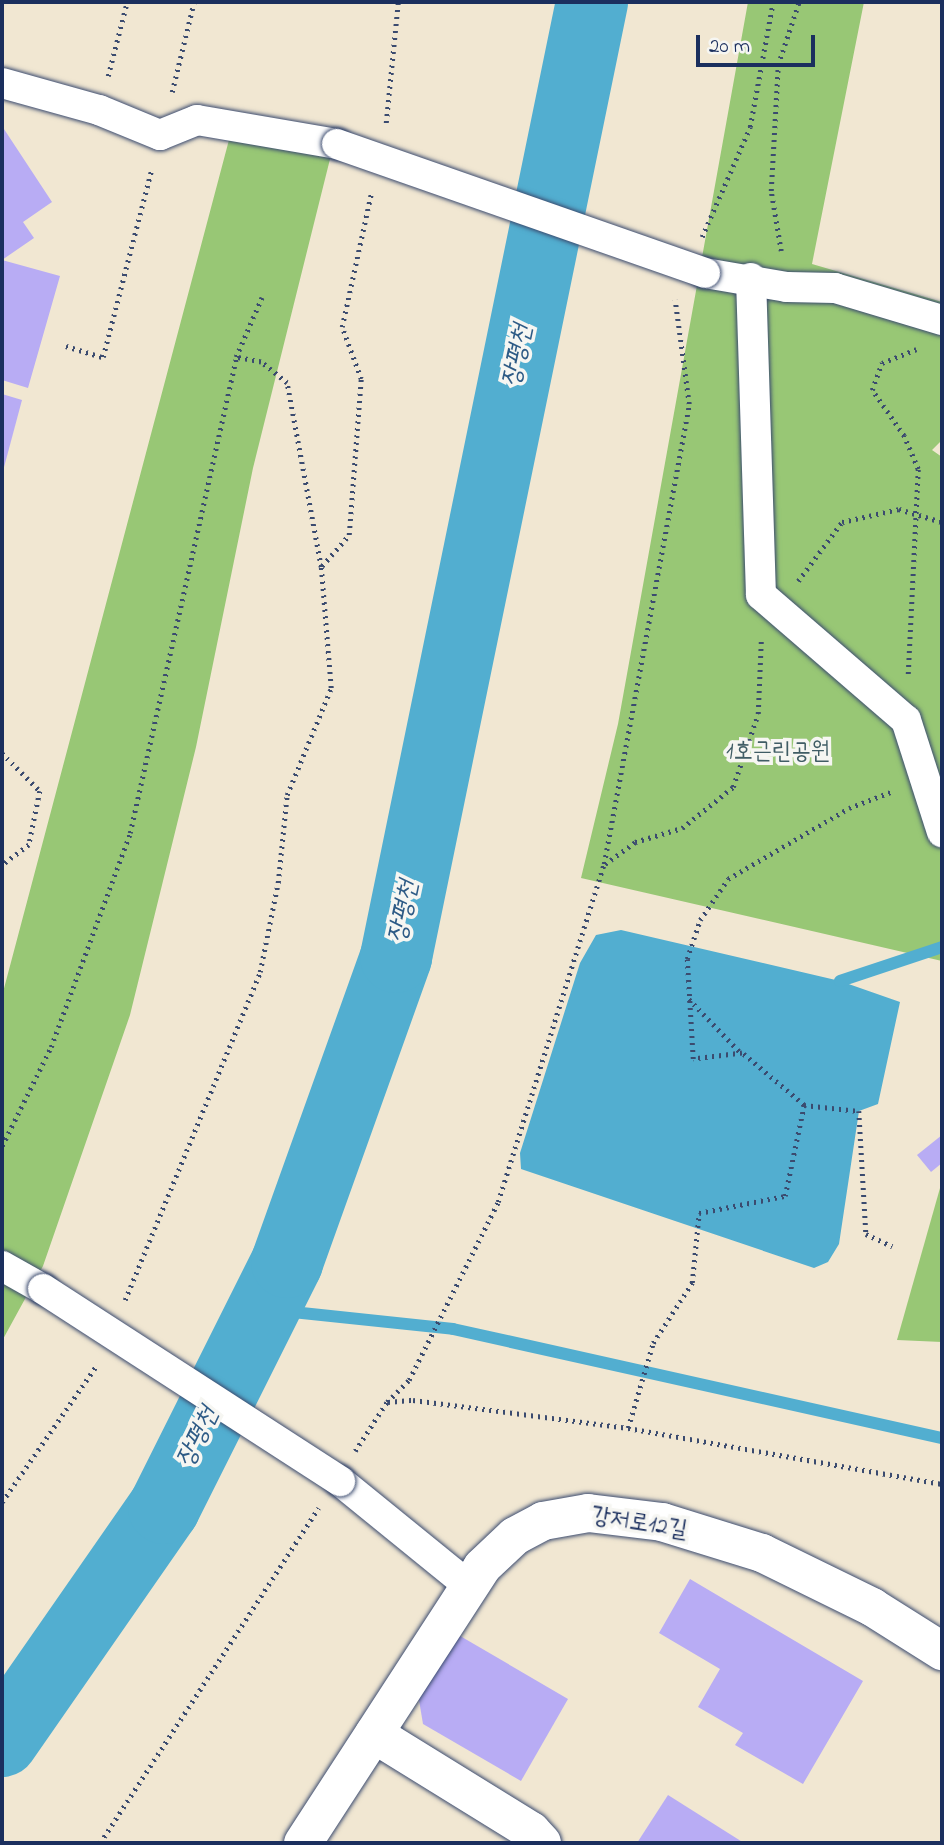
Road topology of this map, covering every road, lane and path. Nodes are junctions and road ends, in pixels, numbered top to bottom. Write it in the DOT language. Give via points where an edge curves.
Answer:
graph roads {
  1 [pos="127,2"];
  2 [pos="194,2"];
  3 [pos="398,2"];
  4 [pos="773,2"];
  5 [pos="799,2"];
  6 [pos="2,83"];
  7 [pos="99,110"];
  8 [pos="197,120"];
  9 [pos="160,135"];
  10 [pos="383,137"];
  11 [pos="371,191"];
  12 [pos="701,240"];
  13 [pos="751,278"];
  14 [pos="787,287"];
  15 [pos="679,291"];
  16 [pos="262,297"];
  17 [pos="942,320"];
  18 [pos="923,345"];
  19 [pos="66,346"];
  20 [pos="236,357"];
  21 [pos="914,514"];
  22 [pos="942,522"];
  23 [pos="321,567"];
  24 [pos="761,594"];
  25 [pos="788,618"];
  26 [pos="906,720"];
  27 [pos="2,753"];
  28 [pos="928,786"];
  29 [pos="942,832"];
  30 [pos="604,864"];
  31 [pos="2,865"];
  32 [pos="688,998"];
  33 [pos="742,1053"];
  34 [pos="804,1105"];
  35 [pos="2,1146"];
  36 [pos="892,1246"];
  37 [pos="2,1266"];
  38 [pos="121,1310"];
  39 [pos="99,1360"];
  40 [pos="387,1402"];
  41 [pos="628,1428"];
  42 [pos="344,1470"];
  43 [pos="942,1484"];
  44 [pos="2,1502"];
  45 [pos="319,1506"];
  46 [pos="468,1585"];
  47 [pos="942,1651"];
  48 [pos="374,1734"];
  49 [pos="100,1843"];
  50 [pos="303,1843"];
  51 [pos="542,1843"];
  1 -- 7 [label="path"];
  2 -- 8 [label="path" via="172,93 201,103"];
  3 -- 10 [label="path"];
  4 -- 12 [label="path" via="750,127"];
  5 -- 14 [label="path" via="778,65 771,191"];
  6 -- 7 [label="street"];
  7 -- 9 [label="street"];
  8 -- 9 [label="street"];
  8 -- 13 [label="street, bridge" via="337,144 705,273"];
  9 -- 19 [label="path" via="103,357"];
  11 -- 23 [label="path" via="342,327 361,379 349,536"];
  13 -- 14 [label="street"];
  13 -- 24 [label="street"];
  14 -- 17 [label="street" via="835,288"];
  15 -- 30 [label="path" via="673,303 690,404"];
  16 -- 20 [label="path"];
  18 -- 21 [label="path" via="882,363 872,390 904,436 918,469"];
  20 -- 23 [label="path" via="261,362 287,383"];
  20 -- 35 [label="path" via="130,833 51,1047"];
  21 -- 22 [label="path"];
  21 -- 25 [label="path" via="899,509 842,522 800,575"];
  21 -- 26 [label="path"];
  23 -- 38 [label="path" via="331,688 287,795 278,883 260,972"];
  24 -- 25 [label="street"];
  24 -- 30 [label="path" via="758,714 733,787 682,828 635,842"];
  25 -- 26 [label="street"];
  26 -- 28 [label="street"];
  27 -- 31 [label="path" via="40,791 29,845"];
  28 -- 29 [label="street"];
  28 -- 32 [label="path" via="879,793 728,879 700,920 691,946"];
  30 -- 40 [label="path" via="498,1202 409,1380"];
  32 -- 33 [label="path"];
  32 -- 33 [label="path" via="694,1059"];
  33 -- 34 [label="path"];
  34 -- 36 [label="path" via="859,1111 866,1234"];
  34 -- 41 [label="path" via="785,1196 699,1213 692,1283 653,1343"];
  37 -- 42 [label="street, bridge"];
  39 -- 44 [label="path"];
  40 -- 41 [label="path" via="413,1400"];
  40 -- 42 [label="path"];
  41 -- 43 [label="path"];
  42 -- 46 [label="street"];
  45 -- 49 [label="path"];
  46 -- 47 [label="street, 강저로12길" via="515,1536 543,1521 588,1513 662,1522 762,1553 872,1606"];
  46 -- 48 [label="street, 강저로12길"];
  48 -- 50 [label="street, 강저로12길"];
  48 -- 51 [label="street" via="531,1831"];
}
